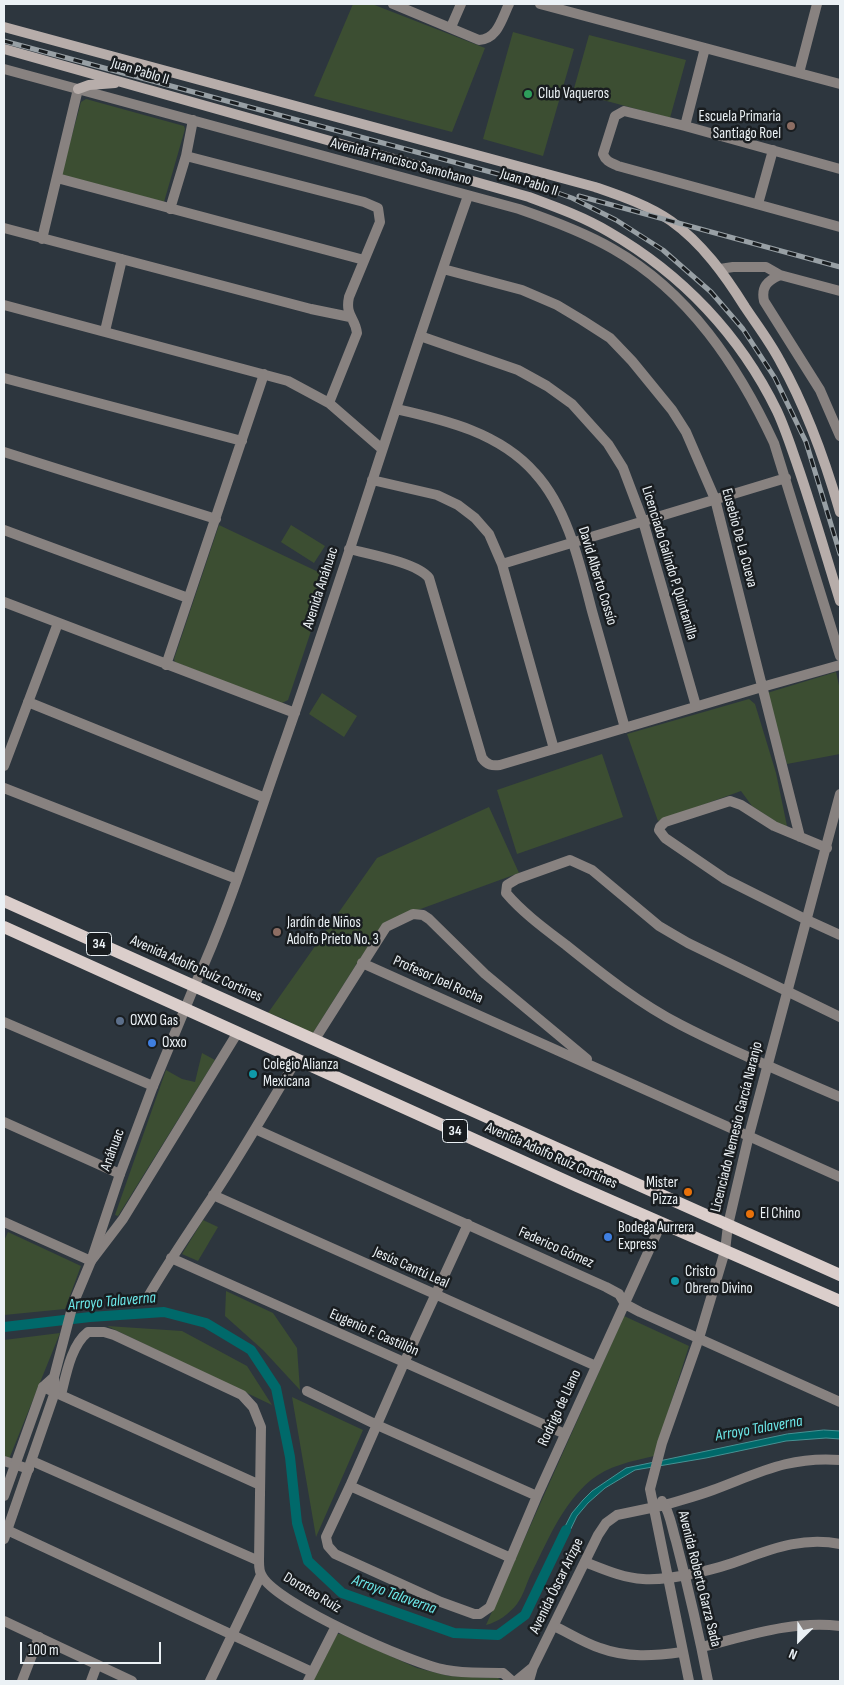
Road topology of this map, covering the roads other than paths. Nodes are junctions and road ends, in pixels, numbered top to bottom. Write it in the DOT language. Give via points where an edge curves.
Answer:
graph roads {
  1 [pos="393,4"];
  2 [pos="461,4"];
  3 [pos="509,4"];
  4 [pos="540,4"];
  5 [pos="817,4"];
  6 [pos="4,26"];
  7 [pos="452,27"];
  8 [pos="705,48"];
  9 [pos="4,49"];
  10 [pos="4,69"];
  11 [pos="798,73"];
  12 [pos="123,83"];
  13 [pos="840,84"];
  14 [pos="78,89"];
  15 [pos="193,120"];
  16 [pos="685,126"];
  17 [pos="773,150"];
  18 [pos="186,156"];
  19 [pos="840,169"];
  20 [pos="57,178"];
  21 [pos="468,196"];
  22 [pos="758,204"];
  23 [pos="170,209"];
  24 [pos="840,227"];
  25 [pos="4,228"];
  26 [pos="42,239"];
  27 [pos="122,259"];
  28 [pos="364,260"];
  29 [pos="442,269"];
  30 [pos="720,269"];
  31 [pos="780,275"];
  32 [pos="840,291"];
  33 [pos="4,305"];
  34 [pos="350,317"];
  35 [pos="105,331"];
  36 [pos="420,336"];
  37 [pos="264,374"];
  38 [pos="4,378"];
  39 [pos="329,403"];
  40 [pos="396,409"];
  41 [pos="840,436"];
  42 [pos="242,441"];
  43 [pos="382,450"];
  44 [pos="4,452"];
  45 [pos="828,470"];
  46 [pos="786,478"];
  47 [pos="372,480"];
  48 [pos="840,482"];
  49 [pos="715,499"];
  50 [pos="840,512"];
  51 [pos="216,520"];
  52 [pos="643,521"];
  53 [pos="4,530"];
  54 [pos="573,542"];
  55 [pos="349,549"];
  56 [pos="502,564"];
  57 [pos="188,598"];
  58 [pos="4,602"];
  59 [pos="840,602"];
  60 [pos="58,623"];
  61 [pos="840,656"];
  62 [pos="166,665"];
  63 [pos="840,665"];
  64 [pos="762,687"];
  65 [pos="28,702"];
  66 [pos="696,706"];
  67 [pos="295,714"];
  68 [pos="625,728"];
  69 [pos="554,749"];
  70 [pos="4,766"];
  71 [pos="4,788"];
  72 [pos="840,794"];
  73 [pos="265,798"];
  74 [pos="800,837"];
  75 [pos="827,848"];
  76 [pos="237,879"];
  77 [pos="4,901"];
  78 [pos="807,920"];
  79 [pos="4,926"];
  80 [pos="840,936"];
  81 [pos="362,963"];
  82 [pos="194,987"];
  83 [pos="787,992"];
  84 [pos="186,1008"];
  85 [pos="840,1017"];
  86 [pos="4,1022"];
  87 [pos="238,1032"];
  88 [pos="315,1039"];
  89 [pos="297,1059"];
  90 [pos="767,1066"];
  91 [pos="597,1067"];
  92 [pos="153,1086"];
  93 [pos="840,1097"];
  94 [pos="4,1122"];
  95 [pos="255,1130"];
  96 [pos="749,1135"];
  97 [pos="120,1174"];
  98 [pos="840,1177"];
  99 [pos="214,1195"];
  100 [pos="4,1222"];
  101 [pos="468,1224"];
  102 [pos="662,1224"];
  103 [pos="728,1225"];
  104 [pos="725,1251"];
  105 [pos="171,1258"];
  106 [pos="91,1261"];
  107 [pos="840,1275"];
  108 [pos="148,1295"];
  109 [pos="436,1295"];
  110 [pos="840,1301"];
  111 [pos="625,1304"];
  112 [pos="699,1338"];
  113 [pos="404,1363"];
  114 [pos="596,1366"];
  115 [pos="54,1377"];
  116 [pos="43,1387"];
  117 [pos="307,1391"];
  118 [pos="58,1393"];
  119 [pos="840,1402"];
  120 [pos="377,1425"];
  121 [pos="565,1434"];
  122 [pos="4,1460"];
  123 [pos="840,1460"];
  124 [pos="16,1464"];
  125 [pos="30,1465"];
  126 [pos="656,1466"];
  127 [pos="260,1485"];
  128 [pos="350,1486"];
  129 [pos="650,1489"];
  130 [pos="4,1496"];
  131 [pos="537,1496"];
  132 [pos="665,1505"];
  133 [pos="652,1508"];
  134 [pos="5,1534"];
  135 [pos="840,1544"];
  136 [pos="511,1558"];
  137 [pos="259,1561"];
  138 [pos="585,1562"];
  139 [pos="685,1574"];
  140 [pos="261,1575"];
  141 [pos="668,1578"];
  142 [pos="4,1621"];
  143 [pos="336,1626"];
  144 [pos="554,1626"];
  145 [pos="840,1626"];
  146 [pos="231,1635"];
  147 [pos="39,1637"];
  148 [pos="702,1648"];
  149 [pos="682,1652"];
  150 [pos="97,1665"];
  151 [pos="533,1667"];
  152 [pos="310,1677"];
  153 [pos="22,1681"];
  154 [pos="91,1681"];
  155 [pos="132,1681"];
  156 [pos="210,1681"];
  157 [pos="512,1681"];
  158 [pos="516,1681"];
  159 [pos="529,1681"];
  160 [pos="689,1681"];
  161 [pos="708,1681"];
  1 -- 7 [label="street"];
  2 -- 7 [label="street"];
  3 -- 7 [label="street" via="491,37 479,40"];
  4 -- 8 [label="street"];
  5 -- 11 [label="street"];
  6 -- 30 [label="main road, Juan Pablo II" via="595,187 639,203 671,221"];
  8 -- 11 [label="street"];
  8 -- 16 [label="street"];
  9 -- 12 [label="main road, Juan Pablo II"];
  10 -- 14 [label="street, Avenida Francisco Samohano"];
  11 -- 13 [label="street"];
  12 -- 14 [label="main road" via="89,85"];
  12 -- 59 [label="main road, Juan Pablo II" via="529,197 608,231 645,254 707,308 733,338 759,377 778,413 808,494"];
  14 -- 15 [label="street, Avenida Francisco Samohano"];
  14 -- 20 [label="street"];
  15 -- 18 [label="street"];
  15 -- 21 [label="street, Avenida Francisco Samohano"];
  16 -- 17 [label="street"];
  16 -- 22 [label="street" via="624,111 615,116 605,159 618,166"];
  17 -- 19 [label="street"];
  17 -- 22 [label="street"];
  18 -- 23 [label="street"];
  18 -- 28 [label="street" via="378,208 380,222"];
  20 -- 23 [label="street"];
  20 -- 26 [label="street"];
  21 -- 29 [label="street, Avenida Anáhuac"];
  21 -- 46 [label="street, Avenida Francisco Samohano" via="519,209 591,238 634,262 666,287 690,310 732,364 762,416"];
  22 -- 24 [label="street"];
  23 -- 28 [label="street"];
  25 -- 26 [label="street"];
  26 -- 27 [label="street"];
  27 -- 34 [label="street"];
  27 -- 35 [label="street"];
  28 -- 34 [label="street" via="348,297 346,307"];
  29 -- 36 [label="street, Avenida Anáhuac"];
  29 -- 49 [label="street, Eusebio De La Cueva" via="522,290 557,305 610,338 672,410 686,432"];
  30 -- 31 [label="street" via="766,267"];
  30 -- 45 [label="main road, Juan Pablo II" via="780,360"];
  31 -- 32 [label="street"];
  31 -- 41 [label="street" via="766,282 764,301 820,390"];
  33 -- 35 [label="street"];
  34 -- 39 [label="street" via="356,325 356,333"];
  35 -- 37 [label="street"];
  36 -- 40 [label="street, Avenida Anáhuac"];
  36 -- 52 [label="street, Licenciado Galindo P. Quintanilla" via="518,370 572,404 608,444 623,468"];
  37 -- 39 [label="street" via="288,381"];
  37 -- 42 [label="street"];
  38 -- 42 [label="street"];
  39 -- 43 [label="street"];
  40 -- 43 [label="street, Avenida Anáhuac"];
  40 -- 54 [label="street, David Alberto Cossío" via="463,427 512,452 535,472 552,496"];
  42 -- 51 [label="street"];
  43 -- 47 [label="street, Avenida Anáhuac"];
  44 -- 51 [label="street"];
  45 -- 48 [label="main road"];
  45 -- 50 [label="main road, Juan Pablo II"];
  46 -- 49 [label="street"];
  46 -- 61 [label="street, Avenida Francisco Samohano"];
  47 -- 55 [label="street, Avenida Anáhuac"];
  47 -- 56 [label="street" via="438,495 458,505 489,534"];
  49 -- 52 [label="street"];
  49 -- 64 [label="street, Eusebio De La Cueva"];
  51 -- 57 [label="street"];
  52 -- 54 [label="street"];
  52 -- 66 [label="street, Licenciado Galindo P. Quintanilla"];
  53 -- 57 [label="street"];
  54 -- 56 [label="street"];
  54 -- 68 [label="street, David Alberto Cossío"];
  55 -- 67 [label="street, Avenida Anáhuac"];
  55 -- 69 [label="street" via="412,566 429,578 482,758 487,764 500,765"];
  56 -- 69 [label="street"];
  57 -- 62 [label="street"];
  58 -- 60 [label="street"];
  60 -- 62 [label="street"];
  60 -- 65 [label="street"];
  62 -- 67 [label="street"];
  63 -- 64 [label="street"];
  64 -- 66 [label="street"];
  64 -- 74 [label="street, Eusebio De La Cueva"];
  65 -- 70 [label="street"];
  65 -- 73 [label="street"];
  66 -- 68 [label="street"];
  67 -- 73 [label="street, Avenida Anáhuac"];
  68 -- 69 [label="street"];
  71 -- 76 [label="street"];
  72 -- 75 [label="street, Licenciado Nemesio García Naranjo"];
  73 -- 76 [label="street, Avenida Anáhuac"];
  74 -- 75 [label="street"];
  74 -- 78 [label="street" via="730,801 665,822 659,830 665,838 725,879"];
  75 -- 78 [label="street, Licenciado Nemesio García Naranjo"];
  76 -- 82 [label="street, Avenida Anáhuac"];
  77 -- 82 [label="main road, Avenida Adolfo Ruíz Cortines / 34"];
  78 -- 80 [label="street"];
  78 -- 83 [label="street, Licenciado Nemesio García Naranjo"];
  79 -- 84 [label="main road, Avenida Adolfo Ruíz Cortines / 34"];
  81 -- 88 [label="street"];
  81 -- 91 [label="street, Profesor Joel Rocha"];
  81 -- 91 [label="street, Profesor Joel Rocha" via="386,927 413,914 423,916 485,974"];
  82 -- 84 [label="street, Avenida Anáhuac"];
  82 -- 88 [label="main road, Avenida Adolfo Ruíz Cortines / 34"];
  83 -- 85 [label="street"];
  83 -- 90 [label="street, Licenciado Nemesio García Naranjo"];
  83 -- 90 [label="street" via="659,926 592,870 570,860 517,879 505,889 528,916 607,978 680,1025"];
  84 -- 87 [label="main road, Avenida Adolfo Ruíz Cortines / 34"];
  84 -- 92 [label="street, Anáhuac"];
  86 -- 92 [label="street"];
  87 -- 89 [label="main road, Avenida Adolfo Ruíz Cortines / 34"];
  87 -- 106 [label="street" via="123,1219"];
  88 -- 103 [label="main road, Avenida Adolfo Ruíz Cortines / 34"];
  89 -- 95 [label="street"];
  89 -- 102 [label="main road, Avenida Adolfo Ruíz Cortines / 34"];
  90 -- 93 [label="street"];
  90 -- 96 [label="street, Licenciado Nemesio García Naranjo"];
  91 -- 96 [label="street, Profesor Joel Rocha"];
  92 -- 97 [label="street, Anáhuac"];
  94 -- 97 [label="street"];
  95 -- 99 [label="street"];
  95 -- 101 [label="street, Federico Gómez"];
  96 -- 98 [label="street, Profesor Joel Rocha"];
  96 -- 103 [label="street, Licenciado Nemesio García Naranjo"];
  97 -- 106 [label="street, Anáhuac"];
  99 -- 105 [label="street"];
  99 -- 109 [label="street, Jesús Cantú Leal"];
  100 -- 106 [label="street"];
  101 -- 109 [label="street"];
  101 -- 111 [label="street, Federico Gómez" via="606,1287 619,1294"];
  102 -- 104 [label="main road, Avenida Adolfo Ruíz Cortines / 34"];
  102 -- 111 [label="street, Rodrigo de Llano"];
  103 -- 104 [label="street, Licenciado Nemesio García Naranjo"];
  103 -- 107 [label="main road, Avenida Adolfo Ruíz Cortines / 34"];
  104 -- 110 [label="main road, Avenida Adolfo Ruíz Cortines / 34"];
  104 -- 112 [label="street, Licenciado Nemesio García Naranjo"];
  105 -- 108 [label="street"];
  105 -- 113 [label="street, Eugenio F. Castillón"];
  106 -- 115 [label="street, Anáhuac" via="73,1304"];
  109 -- 113 [label="street"];
  109 -- 114 [label="street, Jesús Cantú Leal"];
  111 -- 112 [label="street, Federico Gómez"];
  111 -- 114 [label="street, Rodrigo de Llano"];
  112 -- 119 [label="street, Federico Gómez"];
  112 -- 126 [label="street, Licenciado Nemesio García Naranjo"];
  113 -- 120 [label="street"];
  113 -- 121 [label="street, Eugenio F. Castillón"];
  114 -- 121 [label="street, Rodrigo de Llano"];
  115 -- 116 [label="street"];
  115 -- 118 [label="street"];
  116 -- 118 [label="street"];
  116 -- 124 [label="street"];
  117 -- 120 [label="street"];
  118 -- 125 [label="street"];
  118 -- 127 [label="street"];
  118 -- 127 [label="street, Doroteo Ruíz" via="77,1347 88,1332 104,1332 130,1341 242,1395 248,1401 261,1427"];
  120 -- 128 [label="street"];
  120 -- 131 [label="street"];
  121 -- 131 [label="street, Rodrigo de Llano"];
  122 -- 124 [label="street"];
  123 -- 132 [label="street" via="782,1464"];
  124 -- 125 [label="street"];
  124 -- 130 [label="street"];
  125 -- 134 [label="street"];
  125 -- 137 [label="street"];
  126 -- 129 [label="street, Avenida Roberto Garza Sada"];
  127 -- 137 [label="street, Doroteo Ruíz"];
  128 -- 136 [label="street"];
  128 -- 136 [label="street, Rodrigo de Llano" via="326,1537 335,1554 474,1614 490,1607"];
  129 -- 132 [label="street, Avenida Roberto Garza Sada"];
  129 -- 133 [label="street, Avenida Roberto Garza Sada"];
  131 -- 136 [label="street, Rodrigo de Llano"];
  132 -- 133 [label="street"];
  132 -- 139 [label="street, Avenida Roberto Garza Sada"];
  133 -- 138 [label="street, Avenida Óscar Arizpe" via="626,1512 610,1519 602,1527"];
  133 -- 141 [label="street, Avenida Roberto Garza Sada"];
  134 -- 146 [label="street"];
  135 -- 139 [label="street" via="813,1541 791,1544"];
  137 -- 140 [label="street, Doroteo Ruíz"];
  138 -- 141 [label="street" via="622,1576"];
  138 -- 144 [label="street, Avenida Óscar Arizpe"];
  139 -- 141 [label="street"];
  139 -- 148 [label="street, Avenida Roberto Garza Sada"];
  140 -- 143 [label="street, Doroteo Ruíz" via="282,1595"];
  140 -- 146 [label="street"];
  141 -- 149 [label="street, Avenida Roberto Garza Sada"];
  142 -- 147 [label="street"];
  143 -- 152 [label="street"];
  143 -- 157 [label="street, Doroteo Ruíz" via="428,1666 447,1671 503,1673"];
  144 -- 149 [label="street" via="614,1653 654,1656"];
  144 -- 151 [label="street, Avenida Óscar Arizpe"];
  145 -- 148 [label="street" via="821,1624 778,1628"];
  146 -- 152 [label="street"];
  146 -- 156 [label="street"];
  147 -- 150 [label="street"];
  147 -- 153 [label="street"];
  148 -- 161 [label="street, Avenida Roberto Garza Sada"];
  149 -- 160 [label="street, Avenida Roberto Garza Sada"];
  150 -- 154 [label="street"];
  150 -- 155 [label="street"];
  151 -- 158 [label="street, Avenida Óscar Arizpe"];
  151 -- 159 [label="street, Avenida Óscar Arizpe"];
}
